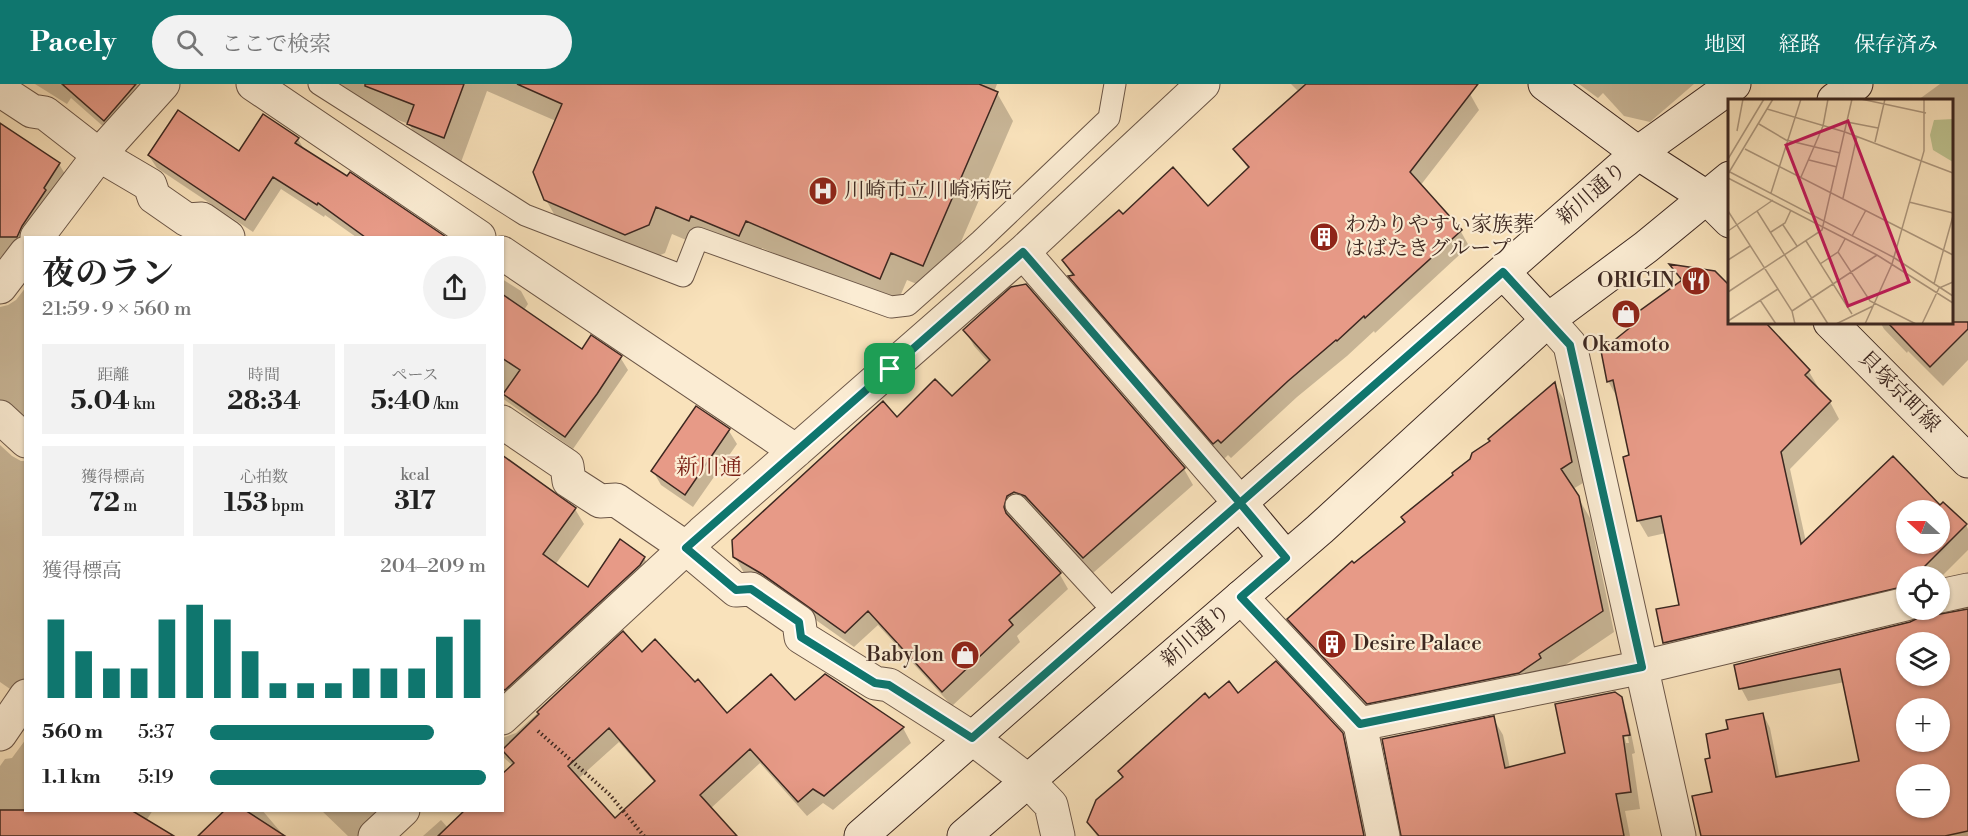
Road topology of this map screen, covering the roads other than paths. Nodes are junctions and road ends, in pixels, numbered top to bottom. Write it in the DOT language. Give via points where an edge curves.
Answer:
graph roads {
  1 [pos="3,84"];
  2 [pos="163,84"];
  3 [pos="253,84"];
  4 [pos="319,84"];
  5 [pos="1115,84"];
  6 [pos="1203,84"];
  7 [pos="1545,84"];
  8 [pos="1734,84"];
  9 [pos="0,89"];
  10 [pos="1638,153"];
  11 [pos="99,155"];
  12 [pos="1718,187"];
  13 [pos="1728,215"];
  14 [pos="39,236"];
  15 [pos="227,236"];
  16 [pos="478,236"];
  17 [pos="1023,252"];
  18 [pos="504,254"];
  19 [pos="24,256"];
  20 [pos="1503,272"];
  21 [pos="0,287"];
  22 [pos="1548,320"];
  23 [pos="1832,324"];
  24 [pos="0,417"];
  25 [pos="504,423"];
  26 [pos="24,439"];
  27 [pos="796,451"];
  28 [pos="1968,461"];
  29 [pos="1240,503"];
  30 [pos="1017,506"];
  31 [pos="686,548"];
  32 [pos="1286,558"];
  33 [pos="1968,590"];
  34 [pos="1950,594"];
  35 [pos="1241,597"];
  36 [pos="1896,606"];
  37 [pos="1115,613"];
  38 [pos="1642,667"];
  39 [pos="24,699"];
  40 [pos="506,709"];
  41 [pos="1360,724"];
  42 [pos="0,734"];
  43 [pos="972,738"];
  44 [pos="1028,780"];
  45 [pos="401,812"];
  46 [pos="375,836"];
  47 [pos="861,836"];
  48 [pos="964,836"];
  49 [pos="1058,836"];
  50 [pos="1383,836"];
  51 [pos="1679,836"];
  1 -- 9 [label="street"];
  2 -- 11 [label="street"];
  3 -- 16 [label="street"];
  4 -- 5 [label="lane" via="525,215 683,276 698,238 899,307 908,304 980,241 1109,118"];
  6 -- 17 [label="street"];
  7 -- 10 [label="street"];
  8 -- 10 [label="street, 新川通り"];
  9 -- 11 [label="street" via="32,111 45,113"];
  10 -- 12 [label="street"];
  10 -- 20 [label="street, 新川通り"];
  11 -- 14 [label="street"];
  11 -- 15 [label="street" via="150,185 154,198 187,220 202,219"];
  12 -- 13 [label="street"];
  12 -- 22 [label="street, 新川通り"];
  17 -- 27 [label="street"];
  17 -- 29 [label="street"];
  18 -- 27 [label="street"];
  19 -- 21 [label="street"];
  20 -- 22 [label="street"];
  20 -- 29 [label="street, 新川通り"];
  22 -- 32 [label="street, 新川通り"];
  22 -- 38 [label="street" via="1570,345"];
  23 -- 28 [label="street, 貝塚京町線"];
  24 -- 26 [label="street"];
  25 -- 31 [label="street" via="567,466 569,481 600,501 616,500"];
  27 -- 31 [label="street"];
  29 -- 32 [label="street"];
  29 -- 37 [label="street, 新川通り"];
  30 -- 37 [label="lane"];
  31 -- 40 [label="street"];
  31 -- 43 [label="street" via="736,590 751,589 799,622 801,637 875,683 889,685"];
  32 -- 35 [label="street, 新川通り"];
  33 -- 34 [label="street"];
  35 -- 41 [label="street"];
  35 -- 44 [label="street, 新川通り"];
  36 -- 38 [label="street"];
  37 -- 43 [label="street, 新川通り"];
  38 -- 41 [label="street"];
  38 -- 51 [label="street"];
  39 -- 42 [label="street"];
  41 -- 50 [label="street"];
  43 -- 44 [label="street"];
  43 -- 47 [label="street, 新川通り"];
  44 -- 48 [label="street, 新川通り"];
  44 -- 49 [label="street" via="1051,805"];
  45 -- 46 [label="street"];
}
